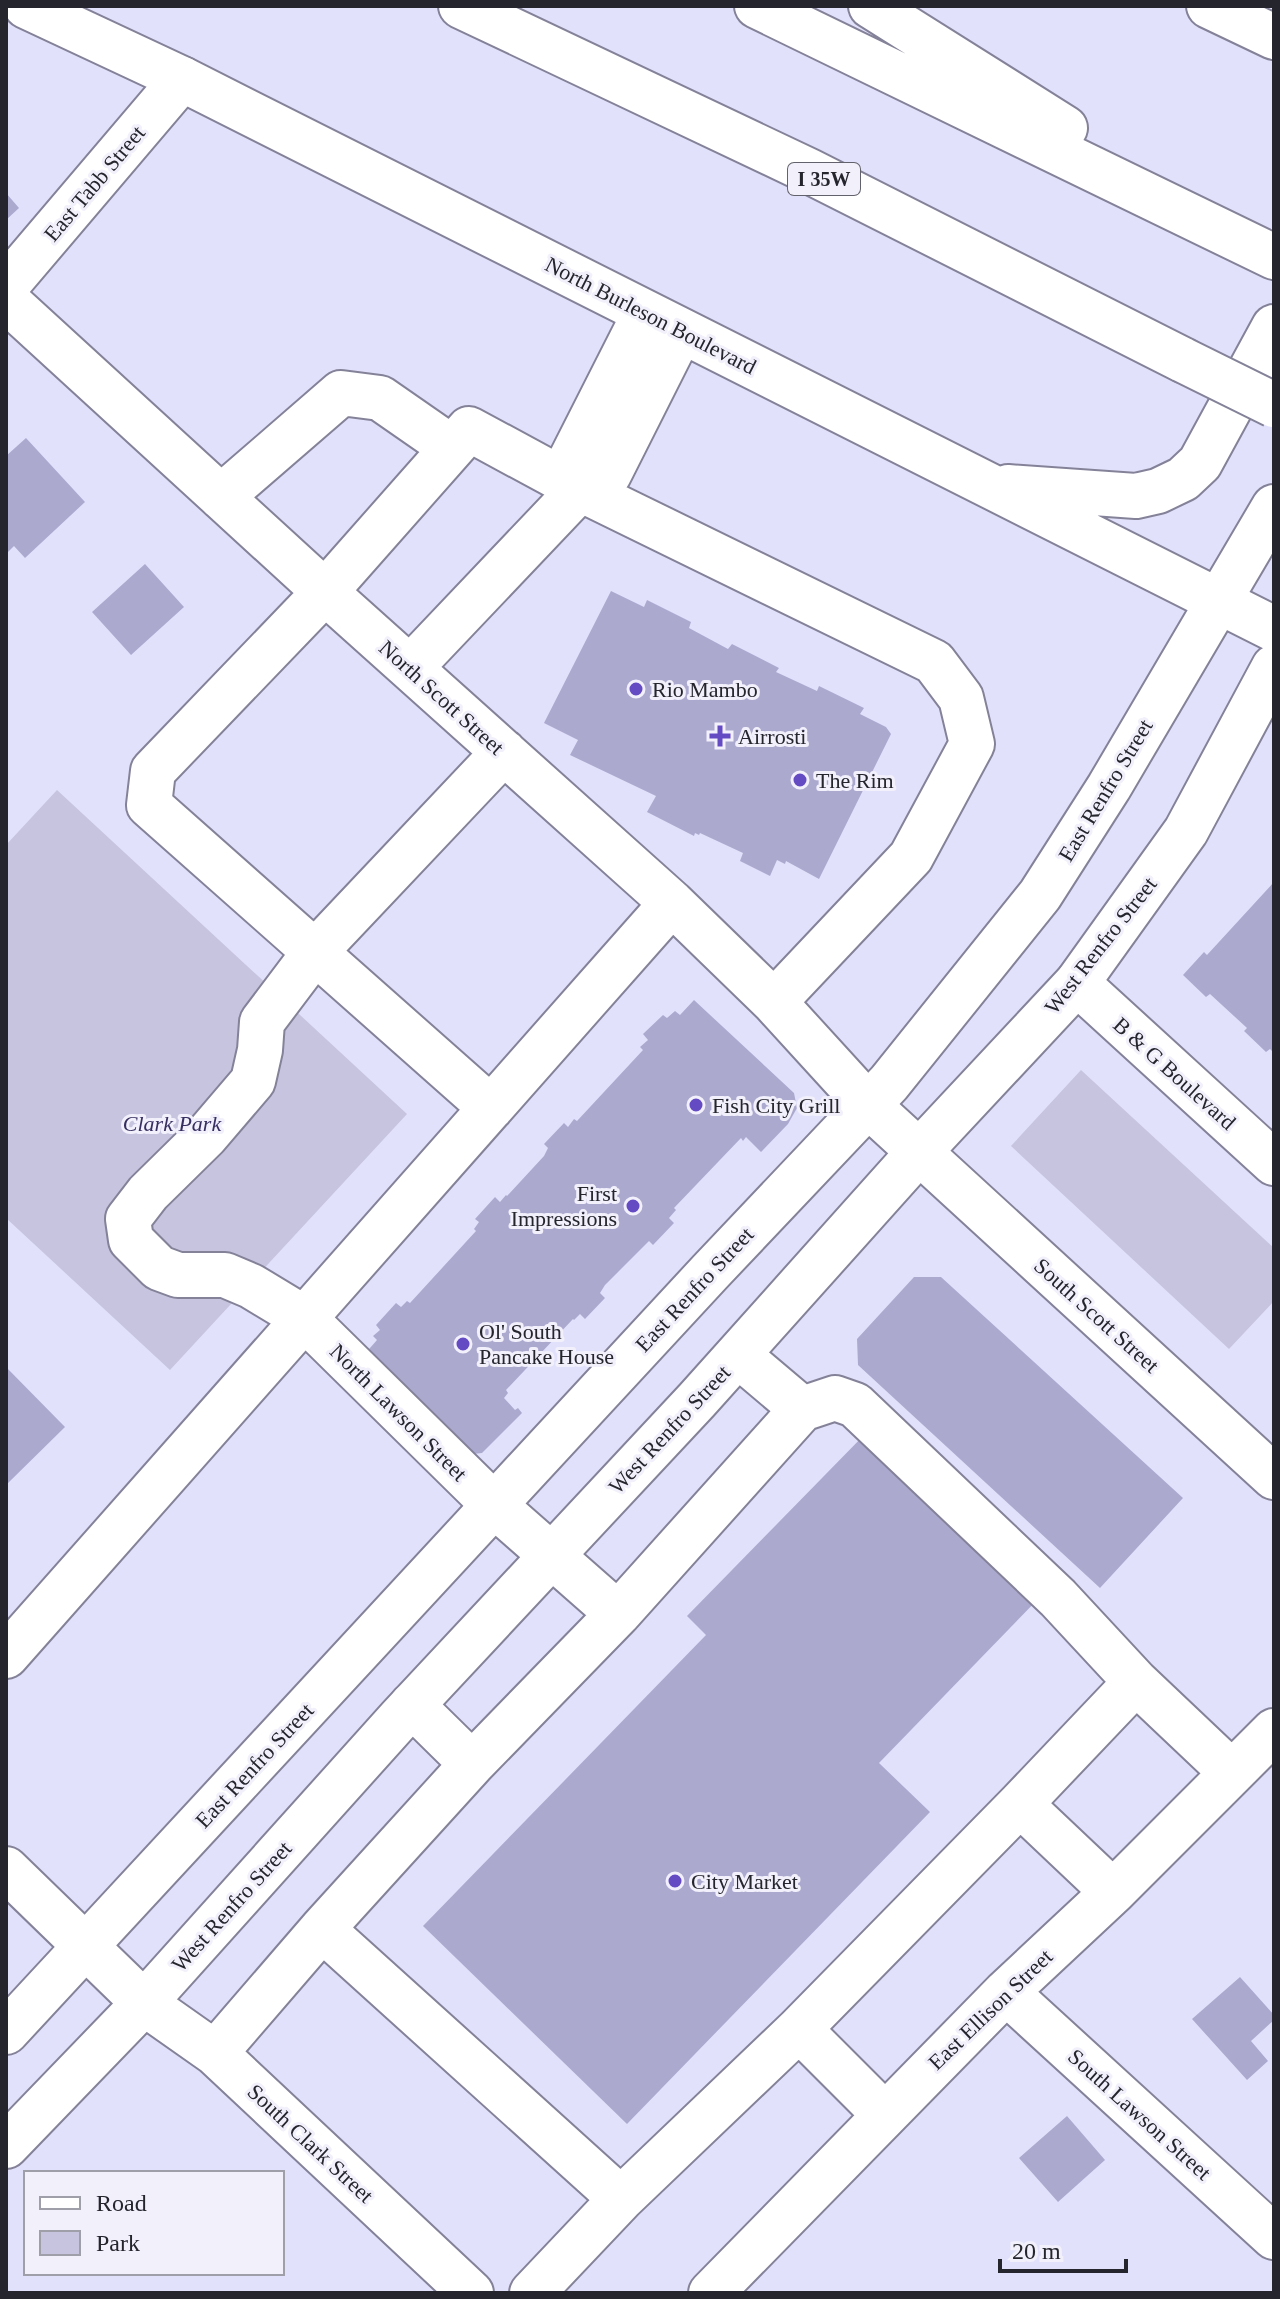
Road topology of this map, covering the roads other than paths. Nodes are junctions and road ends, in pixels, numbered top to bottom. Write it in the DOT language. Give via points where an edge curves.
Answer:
graph roads {
  1 [pos="26,6"];
  2 [pos="461,6"];
  3 [pos="757,6"];
  4 [pos="871,6"];
  5 [pos="182,79"];
  6 [pos="1262,251"];
  7 [pos="6,286"];
  8 [pos="6,300"];
  9 [pos="663,322"];
  10 [pos="1274,327"];
  11 [pos="1274,405"];
  12 [pos="452,448"];
  13 [pos="989,486"];
  14 [pos="580,489"];
  15 [pos="221,497"];
  16 [pos="1274,507"];
  17 [pos="325,592"];
  18 [pos="1217,600"];
  19 [pos="1274,629"];
  20 [pos="1274,667"];
  21 [pos="410,668"];
  22 [pos="504,752"];
  23 [pos="672,903"];
  24 [pos="314,953"];
  25 [pos="1077,983"];
  26 [pos="774,1002"];
  27 [pos="868,1105"];
  28 [pos="491,1108"];
  29 [pos="919,1152"];
  30 [pos="1274,1163"];
  31 [pos="304,1318"];
  32 [pos="738,1355"];
  33 [pos="802,1409"];
  34 [pos="1274,1477"];
  35 [pos="494,1505"];
  36 [pos="551,1556"];
  37 [pos="618,1614"];
  38 [pos="6,1656"];
  39 [pos="1136,1682"];
  40 [pos="412,1705"];
  41 [pos="1274,1731"];
  42 [pos="472,1764"];
  43 [pos="1231,1772"];
  44 [pos="1020,1804"];
  45 [pos="6,1869"];
  46 [pos="1113,1892"];
  47 [pos="322,1929"];
  48 [pos="86,1945"];
  49 [pos="1006,1992"];
  50 [pos="144,2003"];
  51 [pos="799,2029"];
  52 [pos="6,2032"];
  53 [pos="215,2053"];
  54 [pos="884,2114"];
  55 [pos="6,2146"];
  56 [pos="621,2199"];
  57 [pos="1274,2237"];
  58 [pos="471,2293"];
  59 [pos="532,2293"];
  60 [pos="711,2293"];
  1 -- 5 [label="main road, North Burleson Boulevard"];
  2 -- 11 [label="main road, I 35W, bridge" via="809,171"];
  3 -- 6 [label="main road"];
  4 -- 6 [label="main road"];
  5 -- 7 [label="main road, East Tabb Street"];
  5 -- 9 [label="main road, North Burleson Boulevard"];
  8 -- 15 [label="main road, North Scott Street"];
  9 -- 13 [label="main road, North Burleson Boulevard"];
  9 -- 14 [label="main road" via="571,459"];
  10 -- 13 [label="main road" via="1200,463 1183,479 1136,496"];
  12 -- 14 [label="main road" via="469,429"];
  12 -- 15 [label="main road" via="380,398 341,393"];
  12 -- 17 [label="main road"];
  13 -- 18 [label="main road, North Burleson Boulevard"];
  14 -- 21 [label="main road"];
  14 -- 26 [label="main road" via="934,662 961,698 972,744 911,857"];
  15 -- 17 [label="main road, North Scott Street"];
  16 -- 18 [label="main road"];
  17 -- 21 [label="main road, North Scott Street"];
  17 -- 24 [label="main road" via="153,771 149,805"];
  18 -- 19 [label="main road, North Burleson Boulevard"];
  18 -- 27 [label="main road, East Renfro Street" via="1040,895"];
  20 -- 25 [label="main road, West Renfro Street" via="1186,831"];
  21 -- 22 [label="main road, North Scott Street"];
  22 -- 23 [label="main road, North Scott Street"];
  22 -- 24 [label="main road"];
  23 -- 26 [label="main road, North Scott Street"];
  23 -- 28 [label="main road"];
  24 -- 28 [label="main road"];
  24 -- 31 [label="main road, North Lawson Street" via="262,1022 253,1081 128,1219 131,1240 159,1268 178,1275 225,1275"];
  25 -- 29 [label="main road, West Renfro Street"];
  25 -- 30 [label="main road, B & G Boulevard"];
  26 -- 27 [label="main road, North Scott Street"];
  27 -- 29 [label="main road, South Scott Street"];
  27 -- 35 [label="main road, East Renfro Street"];
  28 -- 31 [label="main road"];
  29 -- 32 [label="main road, West Renfro Street"];
  29 -- 34 [label="main road, South Scott Street"];
  31 -- 35 [label="main road, North Lawson Street"];
  31 -- 38 [label="main road"];
  32 -- 33 [label="main road"];
  32 -- 36 [label="main road, West Renfro Street"];
  33 -- 37 [label="main road"];
  33 -- 39 [label="main road" via="835,1398 855,1405 1058,1598"];
  35 -- 36 [label="main road, North Lawson Street"];
  35 -- 48 [label="main road, East Renfro Street"];
  36 -- 37 [label="main road, North Lawson Street"];
  36 -- 40 [label="main road, West Renfro Street"];
  37 -- 42 [label="main road"];
  39 -- 43 [label="main road"];
  39 -- 44 [label="main road"];
  40 -- 42 [label="main road"];
  40 -- 50 [label="main road, West Renfro Street"];
  41 -- 43 [label="main road, East Ellison Street"];
  42 -- 47 [label="main road"];
  43 -- 46 [label="main road, East Ellison Street"];
  44 -- 46 [label="main road"];
  44 -- 51 [label="main road"];
  45 -- 48 [label="main road, South Clark Street"];
  46 -- 49 [label="main road, East Ellison Street"];
  47 -- 53 [label="main road"];
  47 -- 56 [label="main road"];
  48 -- 50 [label="main road, South Clark Street"];
  48 -- 52 [label="main road, East Renfro Street"];
  49 -- 54 [label="main road, East Ellison Street"];
  49 -- 57 [label="main road, South Lawson Street"];
  50 -- 53 [label="main road, South Clark Street"];
  50 -- 55 [label="main road, West Renfro Street"];
  51 -- 54 [label="main road"];
  51 -- 56 [label="main road"];
  53 -- 58 [label="main road, South Clark Street"];
  54 -- 60 [label="main road, East Ellison Street"];
  56 -- 59 [label="main road"];
}
